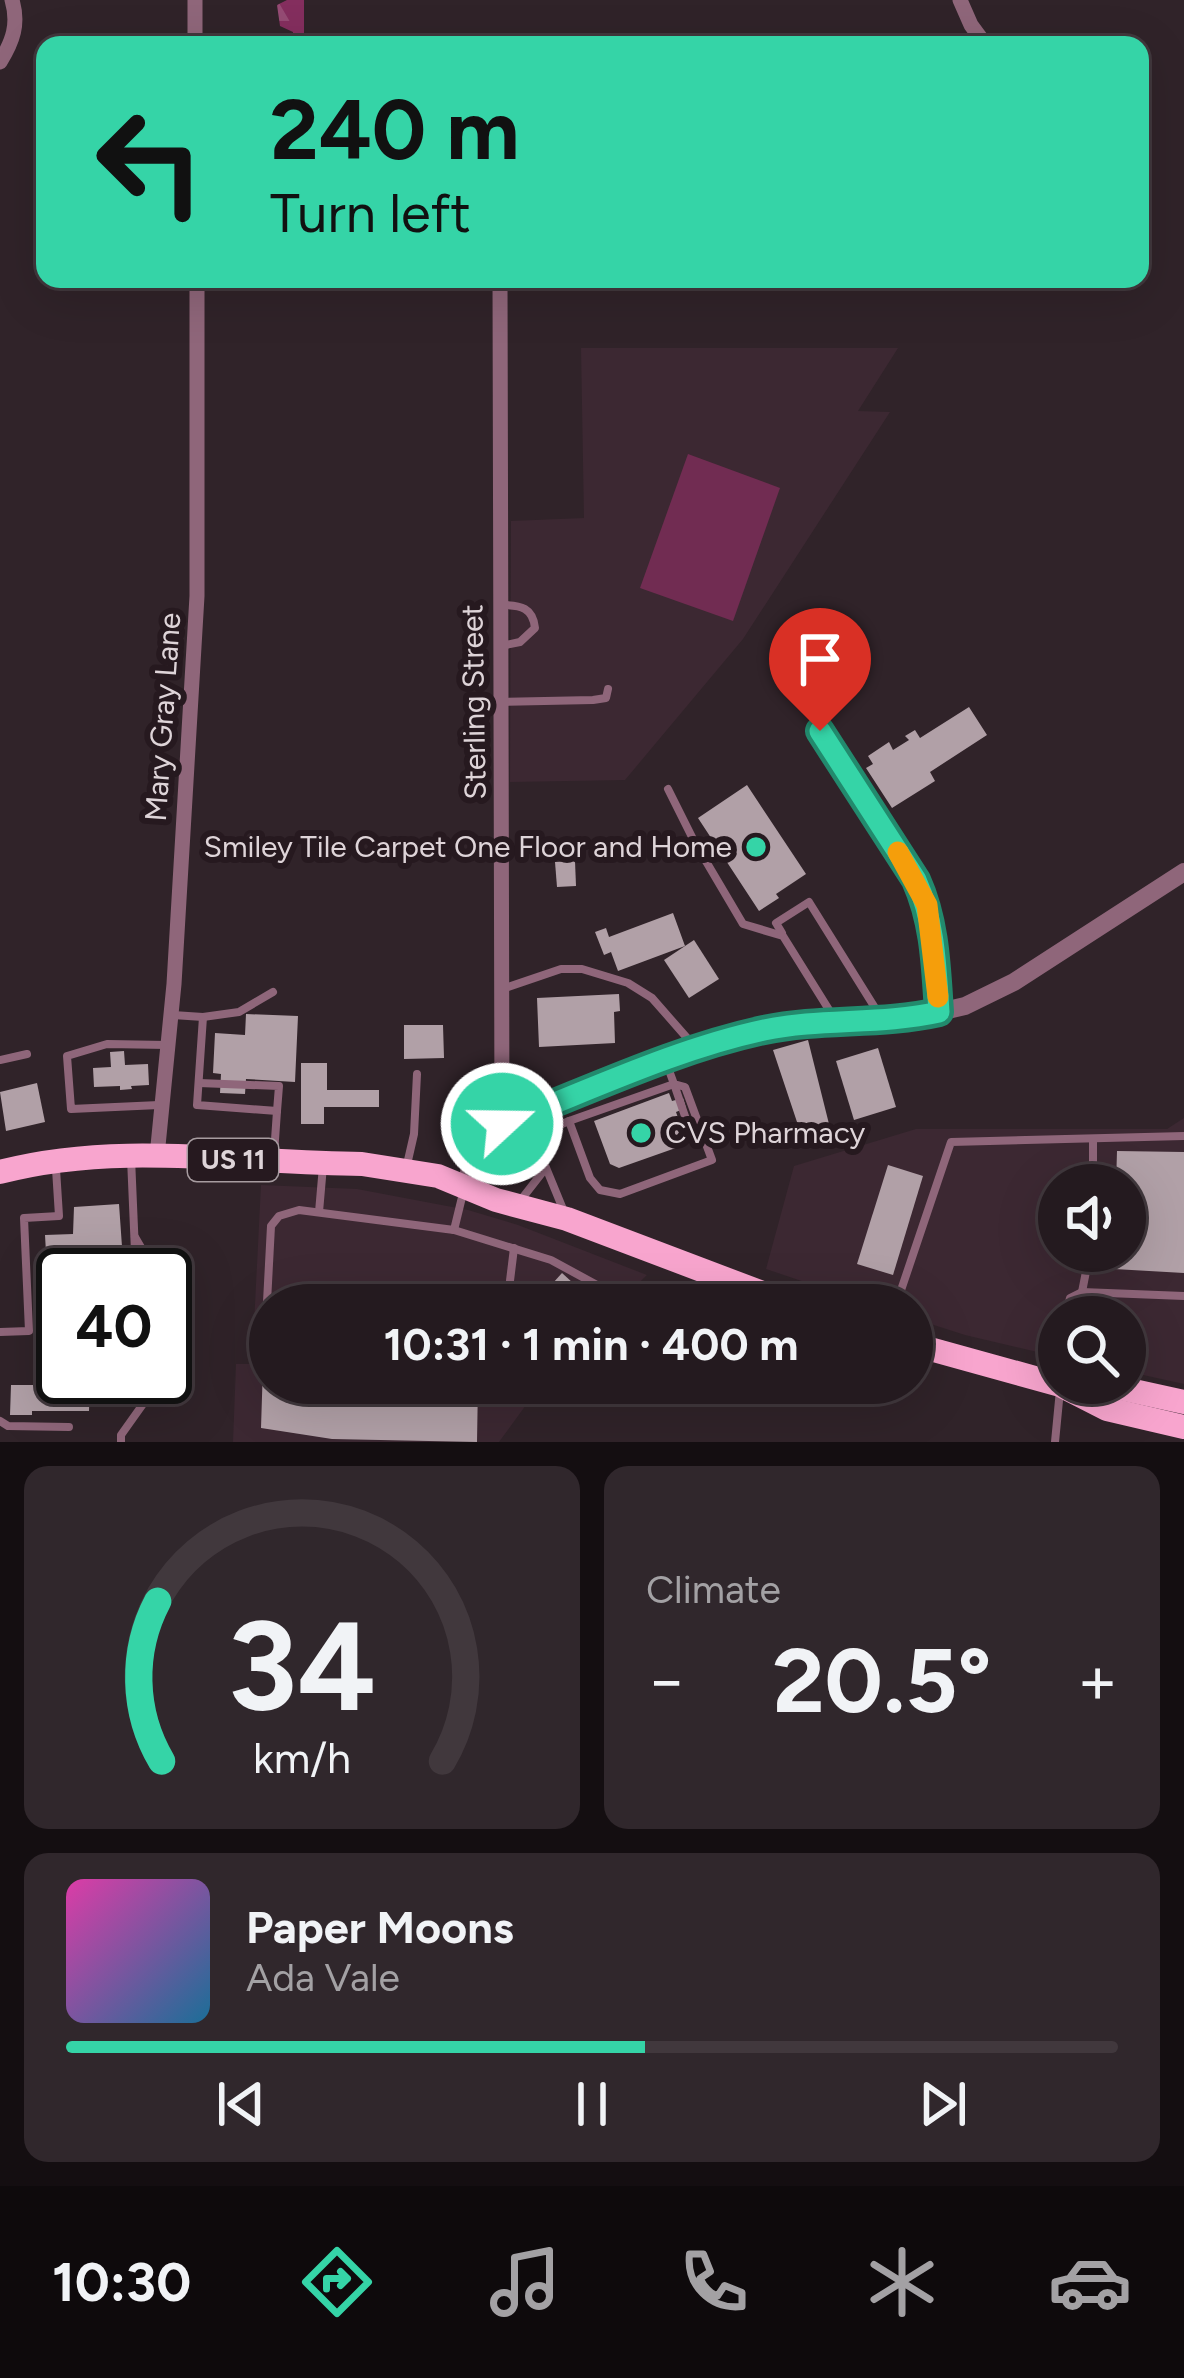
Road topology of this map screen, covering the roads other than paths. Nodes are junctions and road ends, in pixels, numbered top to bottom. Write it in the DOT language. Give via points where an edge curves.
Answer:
graph roads {
  1 [pos="12,0"];
  2 [pos="195,0"];
  3 [pos="960,0"];
  4 [pos="195,36"];
  5 [pos="979,36"];
  6 [pos="0,62"];
  7 [pos="197,288"];
  8 [pos="500,288"];
  9 [pos="499,605"];
  10 [pos="500,646"];
  11 [pos="608,689"];
  12 [pos="501,702"];
  13 [pos="820,731"];
  14 [pos="668,789"];
  15 [pos="1184,872"];
  16 [pos="783,935"];
  17 [pos="500,989"];
  18 [pos="273,992"];
  19 [pos="939,1012"];
  20 [pos="170,1015"];
  21 [pos="203,1017"];
  22 [pos="883,1020"];
  23 [pos="837,1022"];
  24 [pos="167,1045"];
  25 [pos="697,1050"];
  26 [pos="27,1054"];
  27 [pos="0,1060"];
  28 [pos="666,1061"];
  29 [pos="416,1075"];
  30 [pos="199,1083"];
  31 [pos="674,1084"];
  32 [pos="161,1105"];
  33 [pos="278,1111"];
  34 [pos="569,1121"];
  35 [pos="502,1124"];
  36 [pos="1184,1136"];
  37 [pos="1093,1138"];
  38 [pos="144,1156"];
  39 [pos="55,1161"];
  40 [pos="274,1162"];
  41 [pos="323,1164"];
  42 [pos="1093,1164"];
  43 [pos="545,1169"];
  44 [pos="405,1170"];
  45 [pos="0,1172"];
  46 [pos="464,1188"];
  47 [pos="516,1205"];
  48 [pos="319,1212"];
  49 [pos="567,1219"];
  50 [pos="454,1230"];
  51 [pos="134,1236"];
  52 [pos="135,1248"];
  53 [pos="141,1248"];
  54 [pos="514,1248"];
  55 [pos="1086,1272"];
  56 [pos="268,1284"];
  57 [pos="510,1284"];
  58 [pos="595,1284"];
  59 [pos="738,1284"];
  60 [pos="903,1284"];
  61 [pos="1082,1292"];
  62 [pos="1074,1296"];
  63 [pos="1084,1296"];
  64 [pos="1184,1296"];
  65 [pos="0,1332"];
  66 [pos="933,1350"];
  67 [pos="1038,1377"];
  68 [pos="1146,1394"];
  69 [pos="1184,1402"];
  70 [pos="143,1404"];
  71 [pos="1058,1404"];
  72 [pos="1098,1404"];
  73 [pos="0,1421"];
  74 [pos="68,1427"];
  75 [pos="1184,1427"];
  76 [pos="121,1442"];
  77 [pos="1054,1442"];
  1 -- 6 [label="street" via="16,26"];
  2 -- 4 [label="street"];
  3 -- 5 [label="street"];
  7 -- 20 [label="street, Mary Gray Lane" via="197,596"];
  8 -- 9 [label="street, Sterling Street"];
  9 -- 10 [label="street, Sterling Street"];
  9 -- 10 [label="lane" via="529,610 535,628"];
  10 -- 12 [label="street, Sterling Street"];
  11 -- 12 [label="lane" via="606,698 593,700"];
  12 -- 17 [label="street, Sterling Street"];
  13 -- 19 [label="lane" via="927,905"];
  14 -- 16 [label="lane" via="743,924"];
  15 -- 19 [label="street" via="1015,982"];
  16 -- 22 [label="lane" via="776,923 809,902"];
  16 -- 23 [label="lane"];
  17 -- 25 [label="lane" via="561,969 628,983"];
  17 -- 35 [label="street, Sterling Street"];
  18 -- 21 [label="lane" via="238,1012"];
  19 -- 22 [label="street"];
  20 -- 21 [label="lane"];
  20 -- 24 [label="street, Mary Gray Lane"];
  21 -- 30 [label="lane"];
  22 -- 23 [label="street"];
  23 -- 25 [label="street" via="770,1029"];
  24 -- 32 [label="street, Mary Gray Lane"];
  24 -- 32 [label="lane" via="107,1044 67,1056 71,1109"];
  25 -- 28 [label="street"];
  26 -- 27 [label="lane"];
  28 -- 31 [label="lane"];
  28 -- 35 [label="street"];
  29 -- 44 [label="lane"];
  30 -- 33 [label="lane" via="197,1105"];
  30 -- 33 [label="lane" via="279,1086"];
  31 -- 34 [label="lane"];
  31 -- 34 [label="lane" via="712,1160 620,1194 590,1178"];
  32 -- 38 [label="street, Mary Gray Lane"];
  33 -- 40 [label="lane"];
  34 -- 43 [label="lane" via="532,1136"];
  35 -- 46 [label="street" via="482,1139"];
  36 -- 37 [label="lane"];
  37 -- 42 [label="lane"];
  37 -- 60 [label="lane" via="951,1142"];
  38 -- 39 [label="main road, US 11"];
  38 -- 40 [label="main road, US 11"];
  38 -- 51 [label="lane"];
  39 -- 45 [label="main road, US 11"];
  39 -- 65 [label="lane" via="59,1216 24,1218 29,1331"];
  40 -- 41 [label="main road, US 11"];
  41 -- 44 [label="main road, US 11"];
  41 -- 48 [label="lane"];
  43 -- 47 [label="lane"];
  43 -- 49 [label="lane"];
  44 -- 46 [label="main road, US 11"];
  46 -- 47 [label="main road, US 11"];
  46 -- 50 [label="lane"];
  47 -- 49 [label="main road, US 11"];
  48 -- 50 [label="lane"];
  48 -- 56 [label="lane" via="299,1210 271,1226"];
  49 -- 59 [label="main road, US 11"];
  50 -- 54 [label="lane"];
  51 -- 52 [label="lane"];
  51 -- 53 [label="lane"];
  54 -- 57 [label="lane"];
  54 -- 58 [label="lane"];
  55 -- 61 [label="lane"];
  61 -- 62 [label="lane"];
  61 -- 63 [label="lane"];
  61 -- 64 [label="lane"];
  66 -- 67 [label="main road"];
  68 -- 69 [label="main road"];
  70 -- 76 [label="lane"];
  71 -- 77 [label="lane"];
  72 -- 75 [label="main road"];
  73 -- 74 [label="lane"];
}
